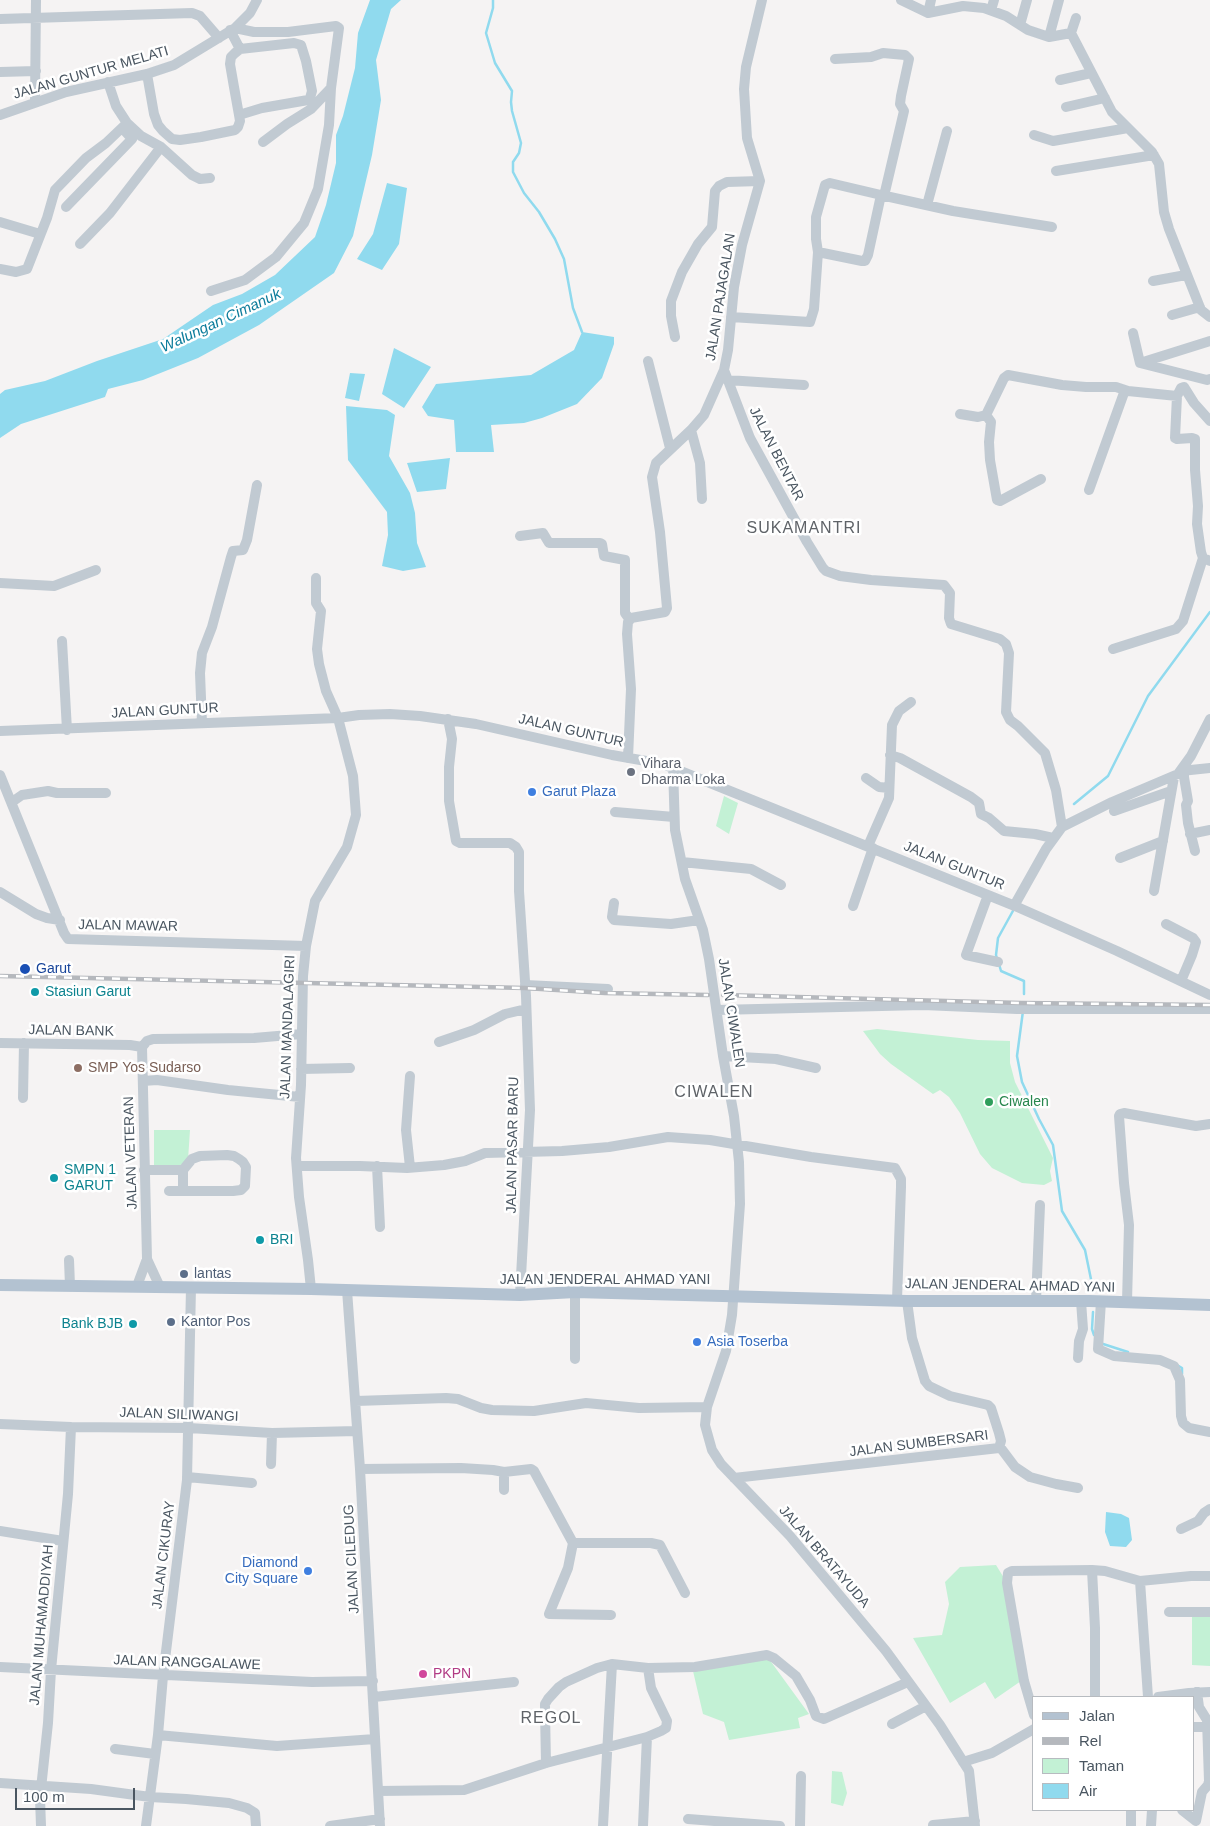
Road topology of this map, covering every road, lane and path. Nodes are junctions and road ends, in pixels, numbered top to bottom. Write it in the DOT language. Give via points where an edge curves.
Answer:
graph roads {
  1 [pos="36,0"];
  2 [pos="256,0"];
  3 [pos="762,0"];
  4 [pos="901,0"];
  5 [pos="932,0"];
  6 [pos="994,0"];
  7 [pos="1027,0"];
  8 [pos="1059,0"];
  9 [pos="964,3"];
  10 [pos="991,10"];
  11 [pos="928,13"];
  12 [pos="36,18"];
  13 [pos="1076,18"];
  14 [pos="0,19"];
  15 [pos="1020,25"];
  16 [pos="232,29"];
  17 [pos="1071,33"];
  18 [pos="1049,37"];
  19 [pos="219,38"];
  20 [pos="240,49"];
  21 [pos="835,59"];
  22 [pos="36,71"];
  23 [pos="0,72"];
  24 [pos="1091,73"];
  25 [pos="148,74"];
  26 [pos="1060,80"];
  27 [pos="108,82"];
  28 [pos="331,88"];
  29 [pos="1105,98"];
  30 [pos="35,101"];
  31 [pos="1066,107"];
  32 [pos="0,115"];
  33 [pos="239,115"];
  34 [pos="124,126"];
  35 [pos="1128,128"];
  36 [pos="947,131"];
  37 [pos="1034,135"];
  38 [pos="263,142"];
  39 [pos="161,147"];
  40 [pos="1154,155"];
  41 [pos="1056,172"];
  42 [pos="210,178"];
  43 [pos="760,181"];
  44 [pos="882,196"];
  45 [pos="927,205"];
  46 [pos="66,208"];
  47 [pos="0,222"];
  48 [pos="1052,227"];
  49 [pos="40,234"];
  50 [pos="80,244"];
  51 [pos="818,252"];
  52 [pos="0,269"];
  53 [pos="1186,275"];
  54 [pos="1153,281"];
  55 [pos="211,291"];
  56 [pos="1200,307"];
  57 [pos="1172,315"];
  58 [pos="731,317"];
  59 [pos="1210,317"];
  60 [pos="1133,333"];
  61 [pos="675,337"];
  62 [pos="1210,341"];
  63 [pos="648,361"];
  64 [pos="1140,363"];
  65 [pos="725,375"];
  66 [pos="1210,379"];
  67 [pos="804,385"];
  68 [pos="1124,390"];
  69 [pos="1177,396"];
  70 [pos="960,414"];
  71 [pos="986,415"];
  72 [pos="1210,420"];
  73 [pos="691,430"];
  74 [pos="670,448"];
  75 [pos="1041,479"];
  76 [pos="258,484"];
  77 [pos="1089,490"];
  78 [pos="702,499"];
  79 [pos="520,536"];
  80 [pos="1206,556"];
  81 [pos="96,570"];
  82 [pos="316,578"];
  83 [pos="0,583"];
  84 [pos="630,620"];
  85 [pos="62,641"];
  86 [pos="1113,649"];
  87 [pos="911,702"];
  88 [pos="338,718"];
  89 [pos="448,719"];
  90 [pos="1210,719"];
  91 [pos="202,723"];
  92 [pos="67,730"];
  93 [pos="0,732"];
  94 [pos="890,755"];
  95 [pos="628,758"];
  96 [pos="673,767"];
  97 [pos="1210,768"];
  98 [pos="1180,773"];
  99 [pos="0,775"];
  100 [pos="866,778"];
  101 [pos="889,788"];
  102 [pos="1171,791"];
  103 [pos="106,793"];
  104 [pos="12,802"];
  105 [pos="1114,811"];
  106 [pos="615,812"];
  107 [pos="674,817"];
  108 [pos="1062,827"];
  109 [pos="1210,830"];
  110 [pos="1190,834"];
  111 [pos="1053,838"];
  112 [pos="1163,841"];
  113 [pos="870,847"];
  114 [pos="1195,851"];
  115 [pos="1120,858"];
  116 [pos="682,862"];
  117 [pos="781,885"];
  118 [pos="1154,891"];
  119 [pos="0,892"];
  120 [pos="988,895"];
  121 [pos="614,903"];
  122 [pos="853,906"];
  123 [pos="1014,906"];
  124 [pos="60,920"];
  125 [pos="699,920"];
  126 [pos="1166,924"];
  127 [pos="306,946"];
  128 [pos="998,962"];
  129 [pos="1181,981"];
  130 [pos="525,986"];
  131 [pos="608,989"];
  132 [pos="1210,995"];
  133 [pos="526,1009"];
  134 [pos="1210,1009"];
  135 [pos="717,1010"];
  136 [pos="301,1034"];
  137 [pos="439,1042"];
  138 [pos="0,1043"];
  139 [pos="24,1044"];
  140 [pos="142,1047"];
  141 [pos="723,1056"];
  142 [pos="350,1068"];
  143 [pos="816,1068"];
  144 [pos="301,1069"];
  145 [pos="410,1076"];
  146 [pos="143,1081"];
  147 [pos="300,1097"];
  148 [pos="23,1098"];
  149 [pos="1210,1124"];
  150 [pos="737,1144"];
  151 [pos="529,1152"];
  152 [pos="297,1166"];
  153 [pos="377,1166"];
  154 [pos="410,1167"];
  155 [pos="144,1170"];
  156 [pos="183,1170"];
  157 [pos="169,1191"];
  158 [pos="183,1191"];
  159 [pos="1040,1205"];
  160 [pos="380,1227"];
  161 [pos="147,1259"];
  162 [pos="69,1260"];
  163 [pos="0,1285"];
  164 [pos="70,1286"];
  165 [pos="136,1286"];
  166 [pos="160,1286"];
  167 [pos="191,1287"];
  168 [pos="311,1289"];
  169 [pos="347,1290"];
  170 [pos="576,1292"];
  171 [pos="520,1295"];
  172 [pos="733,1296"];
  173 [pos="902,1300"];
  174 [pos="1036,1301"];
  175 [pos="1082,1301"];
  176 [pos="1100,1301"];
  177 [pos="1127,1302"];
  178 [pos="1210,1305"];
  179 [pos="1078,1358"];
  180 [pos="575,1359"];
  181 [pos="356,1401"];
  182 [pos="707,1407"];
  183 [pos="0,1424"];
  184 [pos="71,1427"];
  185 [pos="189,1428"];
  186 [pos="356,1431"];
  187 [pos="1210,1432"];
  188 [pos="272,1433"];
  189 [pos="1000,1447"];
  190 [pos="271,1464"];
  191 [pos="360,1468"];
  192 [pos="504,1472"];
  193 [pos="187,1477"];
  194 [pos="734,1478"];
  195 [pos="252,1483"];
  196 [pos="1078,1488"];
  197 [pos="504,1490"];
  198 [pos="1210,1509"];
  199 [pos="1181,1529"];
  200 [pos="0,1531"];
  201 [pos="63,1541"];
  202 [pos="573,1543"];
  203 [pos="1092,1570"];
  204 [pos="1210,1576"];
  205 [pos="1140,1581"];
  206 [pos="685,1593"];
  207 [pos="1168,1612"];
  208 [pos="1210,1612"];
  209 [pos="611,1615"];
  210 [pos="612,1664"];
  211 [pos="0,1667"];
  212 [pos="648,1668"];
  213 [pos="51,1670"];
  214 [pos="163,1676"];
  215 [pos="373,1681"];
  216 [pos="514,1682"];
  217 [pos="908,1682"];
  218 [pos="1198,1692"];
  219 [pos="1210,1692"];
  220 [pos="1095,1696"];
  221 [pos="1148,1696"];
  222 [pos="1166,1696"];
  223 [pos="374,1697"];
  224 [pos="926,1706"];
  225 [pos="1032,1708"];
  226 [pos="892,1724"];
  227 [pos="1195,1727"];
  228 [pos="1207,1727"];
  229 [pos="1032,1730"];
  230 [pos="158,1735"];
  231 [pos="647,1737"];
  232 [pos="375,1739"];
  233 [pos="608,1748"];
  234 [pos="115,1749"];
  235 [pos="155,1754"];
  236 [pos="963,1762"];
  237 [pos="546,1763"];
  238 [pos="801,1776"];
  239 [pos="0,1783"];
  240 [pos="42,1786"];
  241 [pos="378,1791"];
  242 [pos="150,1797"];
  243 [pos="1131,1811"];
  244 [pos="1152,1811"];
  245 [pos="1183,1811"];
  246 [pos="688,1819"];
  247 [pos="380,1823"];
  248 [pos="975,1824"];
  249 [pos="933,1825"];
  250 [pos="41,1826"];
  251 [pos="146,1826"];
  252 [pos="256,1826"];
  253 [pos="330,1826"];
  254 [pos="603,1826"];
  255 [pos="643,1826"];
  256 [pos="780,1826"];
  257 [pos="800,1826"];
  258 [pos="1131,1826"];
  259 [pos="1151,1826"];
  1 -- 12 [label="street"];
  2 -- 16 [label="street, JALAN GUNTUR MELATI" via="250,13"];
  3 -- 43 [label="street" via="744,89 747,138"];
  4 -- 11 [label="street"];
  5 -- 11 [label="street"];
  6 -- 10 [label="street"];
  7 -- 15 [label="street"];
  8 -- 18 [label="street"];
  9 -- 10 [label="street"];
  9 -- 11 [label="street"];
  10 -- 15 [label="street"];
  12 -- 14 [label="street"];
  12 -- 19 [label="street" via="192,13 200,16"];
  12 -- 22 [label="street"];
  13 -- 17 [label="street"];
  15 -- 18 [label="street"];
  16 -- 19 [label="street, JALAN GUNTUR MELATI"];
  16 -- 20 [label="street"];
  16 -- 28 [label="street" via="288,32 338,27"];
  17 -- 18 [label="street"];
  17 -- 24 [label="street"];
  19 -- 25 [label="street, JALAN GUNTUR MELATI" via="174,65"];
  20 -- 33 [label="street" via="230,60"];
  20 -- 33 [label="street" via="301,45 312,93 308,100"];
  21 -- 44 [label="street" via="871,58 884,53 905,55 909,59 900,104 904,111"];
  22 -- 23 [label="street"];
  22 -- 30 [label="street"];
  24 -- 26 [label="street"];
  24 -- 29 [label="street"];
  25 -- 27 [label="street, JALAN GUNTUR MELATI"];
  25 -- 33 [label="street" via="158,125 172,139 237,129"];
  27 -- 30 [label="street, JALAN GUNTUR MELATI"];
  27 -- 34 [label="street"];
  28 -- 38 [label="street" via="311,110"];
  28 -- 55 [label="street" via="329,125 318,189 304,223 276,257 245,280"];
  29 -- 31 [label="street"];
  29 -- 35 [label="street" via="1112,112"];
  30 -- 32 [label="street, JALAN GUNTUR MELATI"];
  34 -- 39 [label="street"];
  34 -- 46 [label="street" via="132,139"];
  34 -- 49 [label="street" via="55,190"];
  35 -- 37 [label="street" via="1053,141"];
  35 -- 40 [label="street"];
  36 -- 45 [label="street"];
  39 -- 42 [label="street" via="192,175 200,179"];
  39 -- 50 [label="street" via="110,213"];
  40 -- 41 [label="street"];
  40 -- 53 [label="street" via="1159,164 1164,212"];
  43 -- 58 [label="street, JALAN PAJAGALAN" via="742,245"];
  43 -- 61 [label="street" via="727,182 715,191 712,227 682,272 671,301 670,316"];
  44 -- 45 [label="street"];
  44 -- 51 [label="street" via="865,261"];
  44 -- 51 [label="street" via="830,183 825,185 816,217"];
  45 -- 48 [label="street"];
  47 -- 49 [label="street"];
  49 -- 52 [label="street" via="26,269 16,272"];
  51 -- 58 [label="street" via="810,322"];
  53 -- 54 [label="street"];
  53 -- 56 [label="street"];
  56 -- 57 [label="street"];
  56 -- 59 [label="street"];
  58 -- 65 [label="street, JALAN PAJAGALAN"];
  60 -- 64 [label="street"];
  62 -- 64 [label="street"];
  63 -- 74 [label="street"];
  64 -- 66 [label="street"];
  65 -- 67 [label="street"];
  65 -- 73 [label="street, JALAN PAJAGALAN" via="704,414"];
  65 -- 108 [label="street, JALAN BENTAR" via="750,438 806,542 826,571 870,580 944,585 950,593 949,618 952,624 1000,639 1006,644 1009,653 1006,712 1010,720 1045,753"];
  68 -- 69 [label="street"];
  68 -- 71 [label="street" via="1062,385 1008,375"];
  68 -- 77 [label="street"];
  69 -- 72 [label="street" via="1181,388 1186,389"];
  69 -- 80 [label="street" via="1175,438 1192,438 1195,441 1198,524"];
  70 -- 71 [label="street"];
  71 -- 75 [label="street" via="991,422 990,452 997,500"];
  73 -- 74 [label="street, JALAN PAJAGALAN"];
  73 -- 78 [label="street" via="700,463"];
  74 -- 84 [label="street, JALAN PAJAGALAN" via="656,463 652,477 667,610 635,616"];
  76 -- 91 [label="street" via="247,540 243,550 233,551 230,558 202,653"];
  79 -- 84 [label="street" via="543,533 549,543 600,543 604,556 625,560 625,613"];
  80 -- 86 [label="street" via="1183,621 1176,629"];
  81 -- 83 [label="street" via="54,586"];
  82 -- 88 [label="street, JALAN MANDALAGIRI" via="316,603 322,611 318,657 324,684"];
  84 -- 95 [label="street" via="627,634 631,689"];
  85 -- 92 [label="street"];
  87 -- 94 [label="street" via="893,721"];
  88 -- 89 [label="street, JALAN GUNTUR" via="390,714"];
  88 -- 91 [label="street, JALAN GUNTUR"];
  88 -- 127 [label="street, JALAN MANDALAGIRI" via="353,776 356,815 347,847 315,901"];
  89 -- 95 [label="street, JALAN GUNTUR"];
  89 -- 130 [label="street, JALAN PASAR BARU" via="452,739 449,801 456,841 510,843 519,852"];
  90 -- 98 [label="street"];
  91 -- 92 [label="street, JALAN GUNTUR"];
  92 -- 93 [label="street, JALAN GUNTUR"];
  94 -- 101 [label="street"];
  94 -- 111 [label="street" via="971,797 979,804 981,814 1004,831"];
  95 -- 96 [label="street, JALAN GUNTUR"];
  96 -- 107 [label="street, JALAN CIWALEN"];
  96 -- 113 [label="street, JALAN GUNTUR"];
  97 -- 98 [label="street"];
  98 -- 102 [label="street"];
  98 -- 108 [label="street"];
  98 -- 110 [label="street" via="1184,777 1188,801"];
  99 -- 104 [label="street, JALAN MAWAR"];
  100 -- 101 [label="street" via="879,787"];
  101 -- 113 [label="street" via="888,804"];
  102 -- 105 [label="street"];
  102 -- 112 [label="street"];
  103 -- 104 [label="street" via="48,791 22,795"];
  104 -- 124 [label="street, JALAN MAWAR"];
  106 -- 107 [label="street"];
  107 -- 116 [label="street, JALAN CIWALEN"];
  108 -- 111 [label="street"];
  109 -- 110 [label="street"];
  110 -- 114 [label="street"];
  111 -- 123 [label="street"];
  112 -- 115 [label="street"];
  112 -- 118 [label="street"];
  113 -- 120 [label="street, JALAN GUNTUR"];
  113 -- 122 [label="street"];
  116 -- 117 [label="street" via="751,869"];
  116 -- 125 [label="street, JALAN CIWALEN"];
  119 -- 124 [label="street" via="36,914"];
  120 -- 123 [label="street, JALAN GUNTUR"];
  120 -- 128 [label="street" via="966,955"];
  121 -- 125 [label="street" via="614,920 671,924"];
  123 -- 129 [label="street, JALAN GUNTUR"];
  124 -- 127 [label="street, JALAN MAWAR" via="68,939 75,940"];
  125 -- 135 [label="street, JALAN CIWALEN"];
  126 -- 129 [label="street" via="1196,942"];
  127 -- 136 [label="street, JALAN MANDALAGIRI"];
  129 -- 132 [label="street, JALAN GUNTUR"];
  130 -- 131 [label="street"];
  130 -- 133 [label="street, JALAN PASAR BARU"];
  133 -- 137 [label="street" via="505,1014 474,1030"];
  133 -- 151 [label="street, JALAN PASAR BARU"];
  134 -- 135 [label="street" via="923,1005"];
  135 -- 141 [label="street, JALAN CIWALEN"];
  136 -- 140 [label="street" via="153,1039"];
  136 -- 144 [label="street, JALAN MANDALAGIRI"];
  138 -- 139 [label="street, JALAN BANK"];
  139 -- 140 [label="street, JALAN BANK"];
  139 -- 148 [label="street"];
  140 -- 146 [label="street, JALAN VETERAN"];
  141 -- 143 [label="street" via="776,1059"];
  141 -- 150 [label="street, JALAN CIWALEN"];
  142 -- 144 [label="street"];
  144 -- 147 [label="street, JALAN MANDALAGIRI"];
  145 -- 154 [label="street" via="406,1130"];
  146 -- 147 [label="street"];
  146 -- 155 [label="street, JALAN VETERAN"];
  147 -- 152 [label="street, JALAN MANDALAGIRI"];
  149 -- 177 [label="street" via="1196,1126 1124,1113 1119,1116 1129,1225"];
  150 -- 151 [label="street" via="668,1136 609,1147"];
  150 -- 172 [label="street, JALAN CIWALEN" via="740,1204"];
  150 -- 173 [label="street" via="811,1158 895,1168 902,1187"];
  151 -- 154 [label="street" via="485,1153 444,1165"];
  151 -- 171 [label="street, JALAN PASAR BARU"];
  152 -- 153 [label="street"];
  152 -- 168 [label="street, JALAN MANDALAGIRI"];
  153 -- 154 [label="street"];
  153 -- 160 [label="street"];
  155 -- 156 [label="street"];
  155 -- 161 [label="street, JALAN VETERAN"];
  156 -- 158 [label="street"];
  156 -- 158 [label="street" via="192,1159 200,1156 227,1155 243,1162 247,1178 244,1188 233,1191"];
  157 -- 158 [label="street"];
  159 -- 174 [label="street"];
  161 -- 165 [label="street, JALAN VETERAN"];
  161 -- 166 [label="street, JALAN VETERAN"];
  162 -- 164 [label="street"];
  163 -- 164 [label="main road, JALAN JENDERAL AHMAD YANI"];
  164 -- 165 [label="main road, JALAN JENDERAL AHMAD YANI"];
  165 -- 166 [label="main road, JALAN JENDERAL AHMAD YANI"];
  166 -- 167 [label="main road, JALAN JENDERAL AHMAD YANI"];
  167 -- 168 [label="main road, JALAN JENDERAL AHMAD YANI"];
  167 -- 185 [label="street, JALAN CIKURAY"];
  168 -- 169 [label="main road, JALAN JENDERAL AHMAD YANI"];
  169 -- 171 [label="main road, JALAN JENDERAL AHMAD YANI"];
  169 -- 181 [label="street, JALAN CILEDUG"];
  170 -- 171 [label="main road, JALAN JENDERAL AHMAD YANI"];
  170 -- 172 [label="main road, JALAN JENDERAL AHMAD YANI"];
  170 -- 180 [label="street"];
  172 -- 173 [label="main road, JALAN JENDERAL AHMAD YANI"];
  172 -- 182 [label="street, JALAN BRATAYUDA" via="726,1351"];
  173 -- 174 [label="main road, JALAN JENDERAL AHMAD YANI"];
  173 -- 189 [label="street, JALAN SUMBERSARI" via="925,1381 950,1396 988,1405 999,1433"];
  174 -- 175 [label="main road, JALAN JENDERAL AHMAD YANI"];
  175 -- 176 [label="main road, JALAN JENDERAL AHMAD YANI"];
  175 -- 179 [label="street" via="1083,1332"];
  176 -- 177 [label="main road, JALAN JENDERAL AHMAD YANI"];
  176 -- 187 [label="street" via="1098,1349 1114,1356 1160,1360 1174,1366 1180,1380 1184,1423 1189,1428"];
  177 -- 178 [label="main road, JALAN JENDERAL AHMAD YANI"];
  181 -- 182 [label="street" via="446,1398 492,1410 534,1411 586,1403 640,1408"];
  181 -- 186 [label="street, JALAN CILEDUG"];
  182 -- 194 [label="street, JALAN BRATAYUDA" via="705,1425 712,1450"];
  183 -- 184 [label="street, JALAN SILIWANGI"];
  184 -- 185 [label="street, JALAN SILIWANGI"];
  184 -- 201 [label="street, JALAN MUHAMADDIYAH"];
  185 -- 188 [label="street, JALAN SILIWANGI"];
  185 -- 193 [label="street, JALAN CIKURAY"];
  186 -- 188 [label="street, JALAN SILIWANGI"];
  186 -- 191 [label="street, JALAN CILEDUG"];
  188 -- 190 [label="street"];
  189 -- 194 [label="street, JALAN SUMBERSARI"];
  189 -- 196 [label="street" via="1015,1467 1030,1477"];
  191 -- 192 [label="street" via="461,1468"];
  191 -- 215 [label="street, JALAN CILEDUG"];
  192 -- 197 [label="street"];
  192 -- 202 [label="street" via="534,1471"];
  193 -- 195 [label="street"];
  193 -- 214 [label="street, JALAN CIKURAY"];
  194 -- 217 [label="street, JALAN BRATAYUDA" via="790,1536"];
  198 -- 199 [label="street" via="1198,1521"];
  200 -- 201 [label="street"];
  201 -- 213 [label="street, JALAN MUHAMADDIYAH"];
  202 -- 206 [label="street" via="660,1545"];
  202 -- 209 [label="street" via="568,1568 549,1614"];
  203 -- 205 [label="street"];
  203 -- 220 [label="street"];
  203 -- 225 [label="street" via="1008,1573 1024,1680"];
  204 -- 205 [label="street"];
  205 -- 221 [label="street"];
  207 -- 208 [label="street"];
  210 -- 212 [label="street"];
  210 -- 233 [label="street"];
  210 -- 237 [label="street" via="566,1682 548,1699 544,1712"];
  211 -- 213 [label="street, JALAN RANGGALAWE"];
  212 -- 217 [label="street" via="695,1667 767,1655 796,1676 816,1716 824,1719"];
  212 -- 231 [label="street" via="652,1688 668,1724"];
  213 -- 214 [label="street, JALAN RANGGALAWE"];
  213 -- 240 [label="street, JALAN MUHAMADDIYAH"];
  214 -- 215 [label="street, JALAN RANGGALAWE"];
  214 -- 230 [label="street, JALAN CIKURAY"];
  215 -- 223 [label="street, JALAN CILEDUG"];
  216 -- 223 [label="street"];
  217 -- 224 [label="street, JALAN BRATAYUDA"];
  218 -- 219 [label="street"];
  218 -- 222 [label="street"];
  218 -- 228 [label="street"];
  223 -- 232 [label="street, JALAN CILEDUG"];
  224 -- 226 [label="street"];
  224 -- 236 [label="street, JALAN BRATAYUDA"];
  227 -- 228 [label="street"];
  228 -- 245 [label="street" via="1209,1781 1202,1792 1196,1821"];
  229 -- 236 [label="street" via="992,1752"];
  230 -- 232 [label="street" via="277,1746"];
  230 -- 235 [label="street, JALAN CIKURAY"];
  231 -- 233 [label="street"];
  231 -- 255 [label="street"];
  232 -- 241 [label="street, JALAN CILEDUG"];
  233 -- 237 [label="street"];
  233 -- 254 [label="street"];
  234 -- 235 [label="street"];
  235 -- 242 [label="street, JALAN CIKURAY"];
  236 -- 248 [label="street, JALAN BRATAYUDA" via="968,1771"];
  237 -- 241 [label="street" via="464,1790"];
  238 -- 257 [label="street"];
  239 -- 240 [label="street"];
  240 -- 242 [label="street"];
  240 -- 250 [label="street, JALAN MUHAMADDIYAH"];
  241 -- 247 [label="street, JALAN CILEDUG"];
  242 -- 251 [label="street, JALAN CIKURAY"];
  242 -- 252 [label="street" via="240,1806 255,1813"];
  243 -- 258 [label="street"];
  244 -- 259 [label="street"];
  246 -- 256 [label="street"];
  247 -- 253 [label="street"];
  248 -- 249 [label="street"];
}
